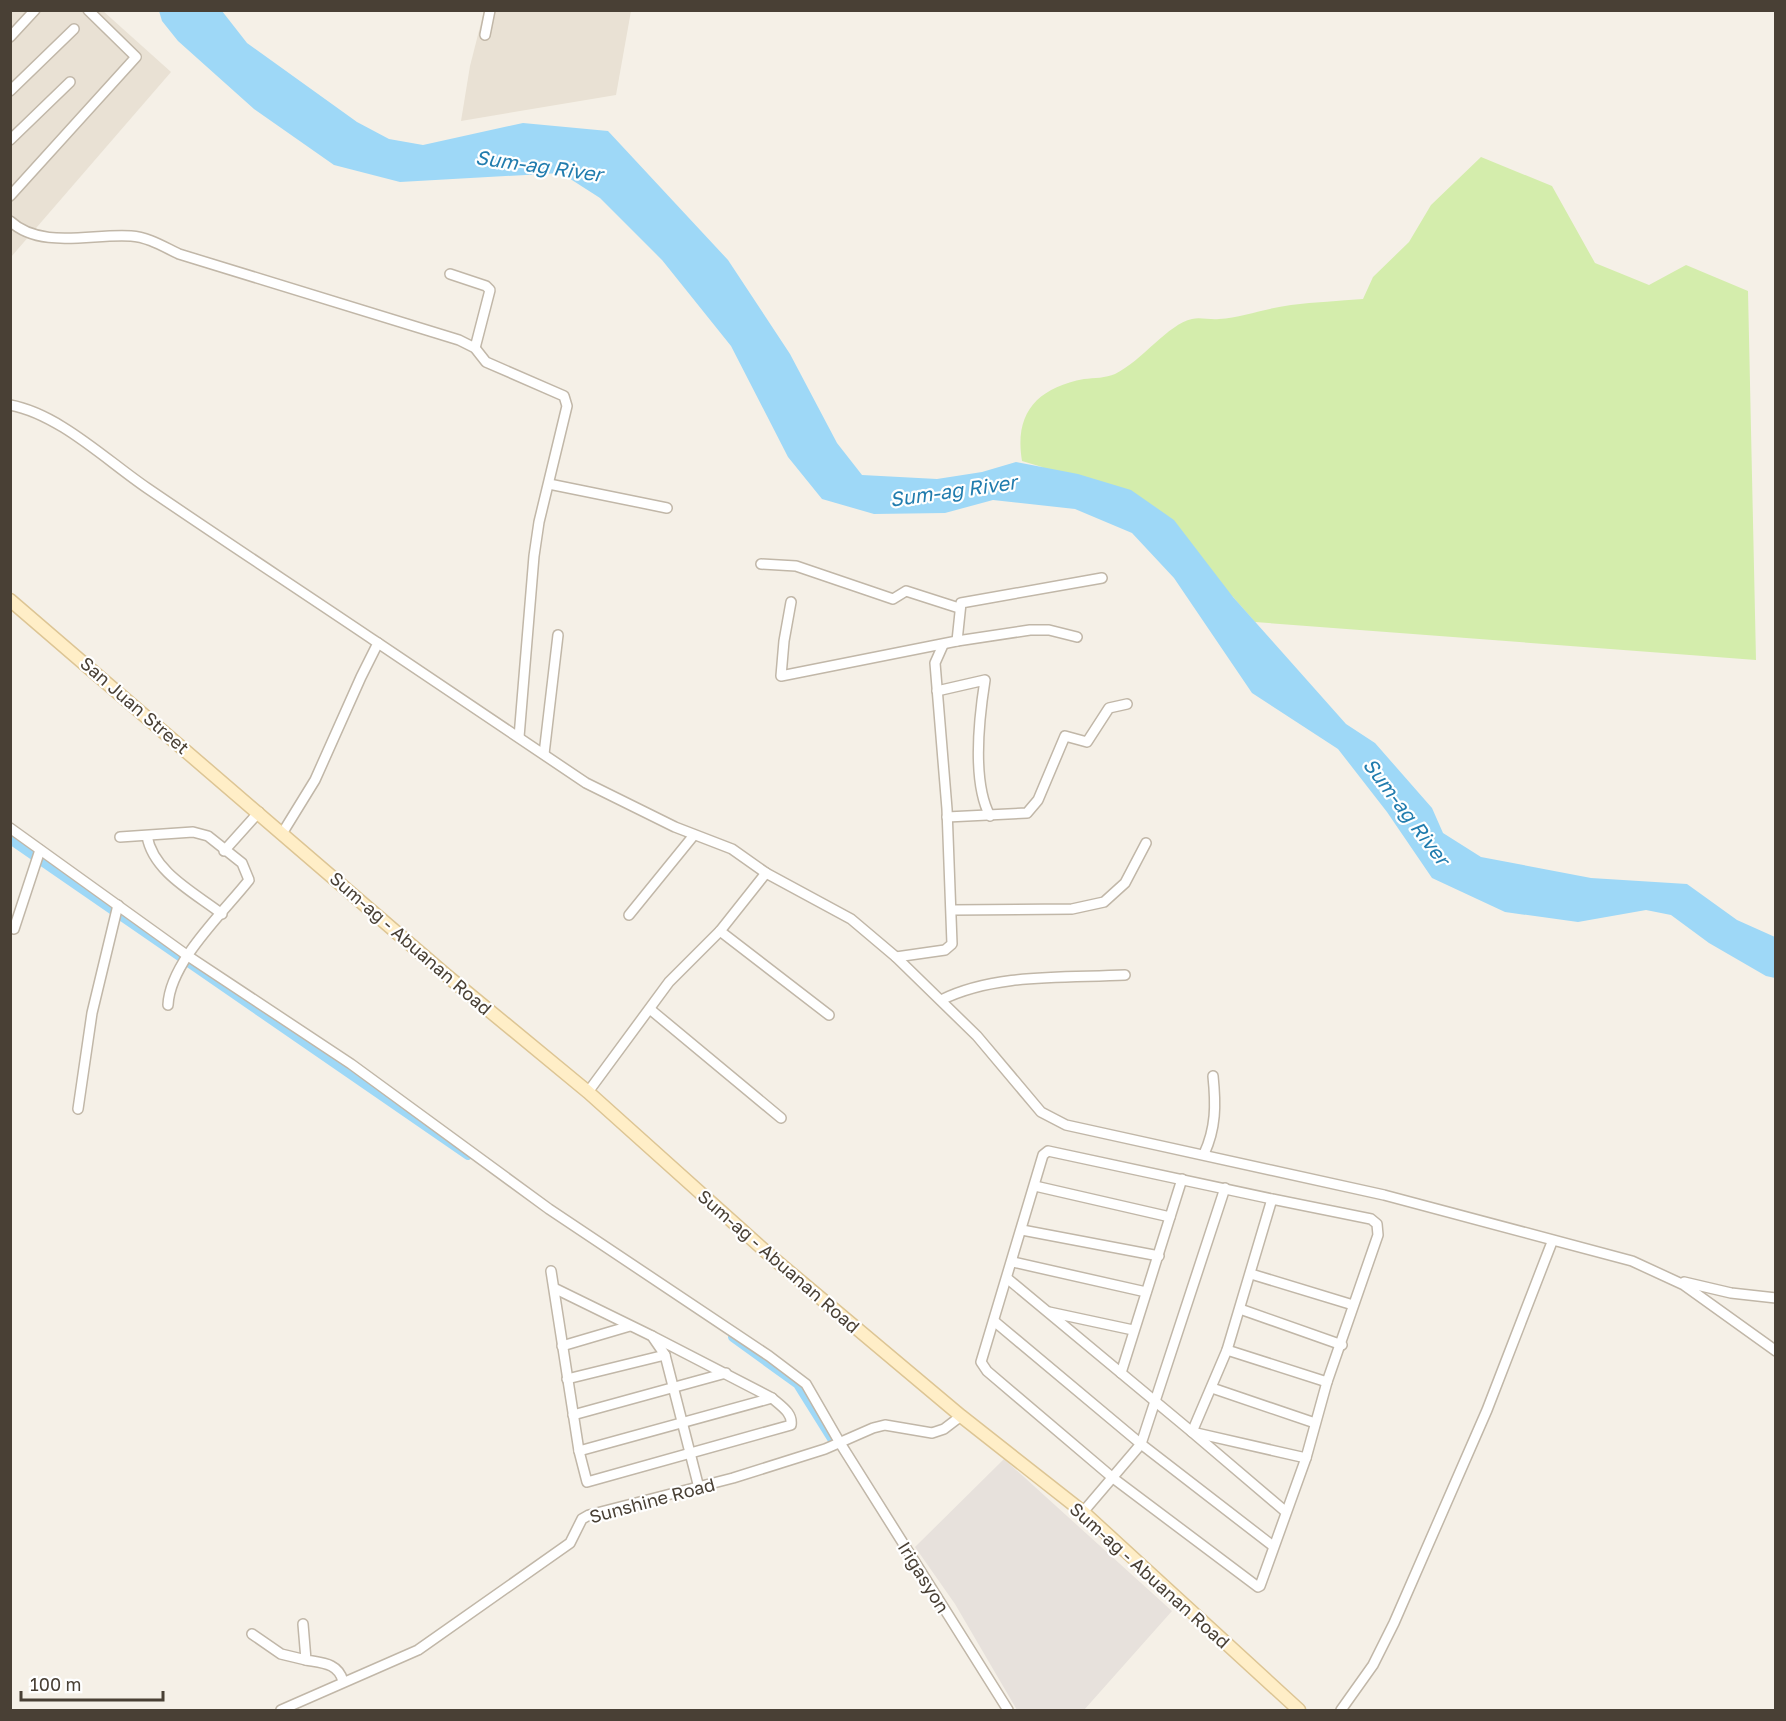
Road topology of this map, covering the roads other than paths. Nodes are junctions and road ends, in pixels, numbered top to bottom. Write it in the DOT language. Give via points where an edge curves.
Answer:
graph roads {
  1 [pos="35,10"];
  2 [pos="88,10"];
  3 [pos="490,10"];
  4 [pos="74,29"];
  5 [pos="485,35"];
  6 [pos="10,37"];
  7 [pos="70,82"];
  8 [pos="10,91"];
  9 [pos="10,140"];
  10 [pos="10,196"];
  11 [pos="10,221"];
  12 [pos="450,274"];
  13 [pos="475,348"];
  14 [pos="10,405"];
  15 [pos="549,484"];
  16 [pos="667,508"];
  17 [pos="761,564"];
  18 [pos="1102,578"];
  19 [pos="10,600"];
  20 [pos="791,602"];
  21 [pos="958,608"];
  22 [pos="558,635"];
  23 [pos="1077,637"];
  24 [pos="957,641"];
  25 [pos="378,643"];
  26 [pos="944,645"];
  27 [pos="937,691"];
  28 [pos="1127,704"];
  29 [pos="519,736"];
  30 [pos="544,754"];
  31 [pos="258,812"];
  32 [pos="990,816"];
  33 [pos="947,817"];
  34 [pos="10,828"];
  35 [pos="283,832"];
  36 [pos="694,835"];
  37 [pos="147,836"];
  38 [pos="120,837"];
  39 [pos="1146,843"];
  40 [pos="224,851"];
  41 [pos="39,852"];
  42 [pos="766,873"];
  43 [pos="117,910"];
  44 [pos="952,910"];
  45 [pos="222,914"];
  46 [pos="629,915"];
  47 [pos="14,929"];
  48 [pos="720,931"];
  49 [pos="896,957"];
  50 [pos="186,959"];
  51 [pos="1125,975"];
  52 [pos="940,1000"];
  53 [pos="168,1005"];
  54 [pos="651,1010"];
  55 [pos="829,1014"];
  56 [pos="1213,1077"];
  57 [pos="588,1092"];
  58 [pos="78,1109"];
  59 [pos="781,1118"];
  60 [pos="1204,1154"];
  61 [pos="1182,1179"];
  62 [pos="1035,1186"];
  63 [pos="1225,1188"];
  64 [pos="1272,1199"];
  65 [pos="1170,1217"];
  66 [pos="1023,1230"];
  67 [pos="1552,1242"];
  68 [pos="1159,1256"];
  69 [pos="1013,1262"];
  70 [pos="551,1271"];
  71 [pos="1251,1274"];
  72 [pos="1008,1279"];
  73 [pos="1675,1281"];
  74 [pos="555,1289"];
  75 [pos="1146,1292"];
  76 [pos="1776,1298"];
  77 [pos="1353,1305"];
  78 [pos="1240,1309"];
  79 [pos="1047,1311"];
  80 [pos="994,1321"];
  81 [pos="630,1326"];
  82 [pos="1133,1330"];
  83 [pos="652,1336"];
  84 [pos="1342,1345"];
  85 [pos="562,1346"];
  86 [pos="1227,1350"];
  87 [pos="1776,1351"];
  88 [pos="665,1355"];
  89 [pos="726,1373"];
  90 [pos="1121,1374"];
  91 [pos="567,1379"];
  92 [pos="1327,1382"];
  93 [pos="674,1388"];
  94 [pos="1212,1388"];
  95 [pos="772,1398"];
  96 [pos="1156,1404"];
  97 [pos="573,1415"];
  98 [pos="961,1416"];
  99 [pos="682,1422"];
  100 [pos="1315,1423"];
  101 [pos="1192,1432"];
  102 [pos="840,1443"];
  103 [pos="1141,1444"];
  104 [pos="579,1451"];
  105 [pos="691,1455"];
  106 [pos="1306,1458"];
  107 [pos="1113,1478"];
  108 [pos="699,1488"];
  109 [pos="1083,1512"];
  110 [pos="1286,1512"];
  111 [pos="1273,1546"];
  112 [pos="303,1624"];
  113 [pos="252,1634"];
  114 [pos="306,1659"];
  115 [pos="343,1681"];
  116 [pos="281,1710"];
  117 [pos="1008,1710"];
  118 [pos="1299,1710"];
  119 [pos="1341,1710"];
  1 -- 6 [label="street"];
  2 -- 10 [label="street" via="136,57"];
  3 -- 5 [label="street"];
  4 -- 8 [label="street"];
  7 -- 9 [label="street"];
  11 -- 13 [label="street" via="29,233 48,237 134,236 179,254"];
  12 -- 13 [label="street" via="490,290"];
  13 -- 15 [label="street" via="486,362 567,400"];
  14 -- 25 [label="street" via="77,437"];
  15 -- 16 [label="street"];
  15 -- 29 [label="street" via="534,556"];
  17 -- 21 [label="street" via="796,566 892,599 906,591"];
  18 -- 21 [label="street" via="961,603"];
  19 -- 31 [label="main road, San Juan Street"];
  20 -- 26 [label="street" via="781,676"];
  21 -- 24 [label="street"];
  22 -- 30 [label="street"];
  23 -- 24 [label="street" via="1041,629"];
  24 -- 26 [label="street"];
  25 -- 29 [label="street"];
  25 -- 35 [label="street" via="315,780"];
  26 -- 27 [label="street" via="935,663"];
  27 -- 32 [label="street" via="985,681 978,727 984,804"];
  27 -- 33 [label="street"];
  28 -- 32 [label="street" via="1109,708 1087,742 1065,736 1031,811 1017,816"];
  29 -- 30 [label="street"];
  30 -- 36 [label="street" via="586,783"];
  31 -- 35 [label="main road, Sum-ag - Abuanan Road"];
  31 -- 40 [label="street"];
  32 -- 33 [label="street"];
  33 -- 44 [label="street"];
  34 -- 41 [label="street, Irigasyon"];
  35 -- 57 [label="main road, Sum-ag - Abuanan Road" via="446,975"];
  36 -- 42 [label="street" via="732,849"];
  36 -- 46 [label="street"];
  37 -- 38 [label="street"];
  37 -- 40 [label="street" via="193,832 208,836"];
  37 -- 45 [label="street" via="160,865"];
  39 -- 44 [label="street" via="1125,883 1104,902 1072,909"];
  40 -- 45 [label="street" via="242,863 249,880"];
  41 -- 43 [label="street, Irigasyon"];
  41 -- 47 [label="street"];
  42 -- 48 [label="street"];
  42 -- 49 [label="street" via="851,919"];
  43 -- 50 [label="street, Irigasyon"];
  43 -- 58 [label="street" via="92,1013"];
  44 -- 49 [label="street" via="949,948"];
  45 -- 50 [label="street"];
  48 -- 54 [label="street" via="669,982"];
  48 -- 55 [label="street"];
  49 -- 52 [label="street"];
  50 -- 53 [label="street" via="169,993"];
  50 -- 102 [label="street, Irigasyon" via="351,1064 549,1209 769,1356 806,1384"];
  51 -- 52 [label="street" via="1021,980 965,988"];
  52 -- 60 [label="street" via="992,1053 1041,1112 1066,1125"];
  54 -- 57 [label="street"];
  54 -- 59 [label="street"];
  56 -- 60 [label="street" via="1215,1119"];
  57 -- 98 [label="main road, Sum-ag - Abuanan Road" via="774,1258"];
  60 -- 67 [label="street" via="1430,1206"];
  61 -- 62 [label="street" via="1048,1151 1043,1155"];
  61 -- 63 [label="street"];
  61 -- 65 [label="street"];
  62 -- 65 [label="street"];
  62 -- 66 [label="street"];
  63 -- 64 [label="street"];
  63 -- 96 [label="street"];
  64 -- 71 [label="street"];
  64 -- 77 [label="street" via="1371,1219 1377,1224 1378,1235"];
  65 -- 68 [label="street"];
  66 -- 68 [label="street"];
  66 -- 69 [label="street"];
  67 -- 73 [label="street" via="1632,1261"];
  67 -- 119 [label="street" via="1487,1410 1394,1623 1373,1665"];
  68 -- 75 [label="street"];
  69 -- 72 [label="street"];
  69 -- 75 [label="street"];
  70 -- 74 [label="street"];
  71 -- 77 [label="street"];
  71 -- 78 [label="street"];
  72 -- 79 [label="street"];
  72 -- 80 [label="street"];
  73 -- 76 [label="street"];
  73 -- 87 [label="street"];
  74 -- 81 [label="street"];
  74 -- 85 [label="street"];
  75 -- 82 [label="street"];
  77 -- 84 [label="street"];
  78 -- 84 [label="street"];
  78 -- 86 [label="street"];
  79 -- 82 [label="street"];
  79 -- 90 [label="street"];
  80 -- 103 [label="street"];
  80 -- 107 [label="street" via="981,1362 987,1371"];
  81 -- 83 [label="street"];
  81 -- 85 [label="street"];
  82 -- 90 [label="street"];
  83 -- 88 [label="street"];
  83 -- 89 [label="street"];
  84 -- 92 [label="street"];
  85 -- 91 [label="street"];
  86 -- 92 [label="street"];
  86 -- 94 [label="street"];
  88 -- 91 [label="street"];
  88 -- 93 [label="street"];
  89 -- 93 [label="street"];
  89 -- 95 [label="street"];
  90 -- 96 [label="street"];
  91 -- 97 [label="street"];
  92 -- 100 [label="street"];
  93 -- 97 [label="street"];
  93 -- 99 [label="street"];
  94 -- 100 [label="street"];
  94 -- 101 [label="street"];
  95 -- 99 [label="street"];
  95 -- 105 [label="street" via="792,1418 791,1425"];
  96 -- 101 [label="street"];
  96 -- 103 [label="street"];
  97 -- 104 [label="street"];
  98 -- 102 [label="street, Sunshine Road" via="932,1433 885,1425"];
  98 -- 109 [label="main road, Sum-ag - Abuanan Road"];
  99 -- 104 [label="street"];
  99 -- 105 [label="street"];
  100 -- 106 [label="street"];
  101 -- 106 [label="street"];
  101 -- 110 [label="street"];
  102 -- 108 [label="street, Sunshine Road"];
  102 -- 117 [label="street, Irigasyon"];
  103 -- 107 [label="street"];
  103 -- 111 [label="street"];
  104 -- 105 [label="street" via="585,1480 590,1482"];
  105 -- 108 [label="street"];
  106 -- 110 [label="street"];
  107 -- 109 [label="street"];
  107 -- 111 [label="street" via="1256,1587 1260,1586"];
  108 -- 115 [label="street, Sunshine Road" via="582,1519 570,1543 418,1650"];
  109 -- 118 [label="main road, Sum-ag - Abuanan Road"];
  110 -- 111 [label="street"];
  112 -- 114 [label="street"];
  113 -- 114 [label="street" via="281,1654"];
  114 -- 115 [label="street" via="335,1666"];
  115 -- 116 [label="street, Sunshine Road"];
}
